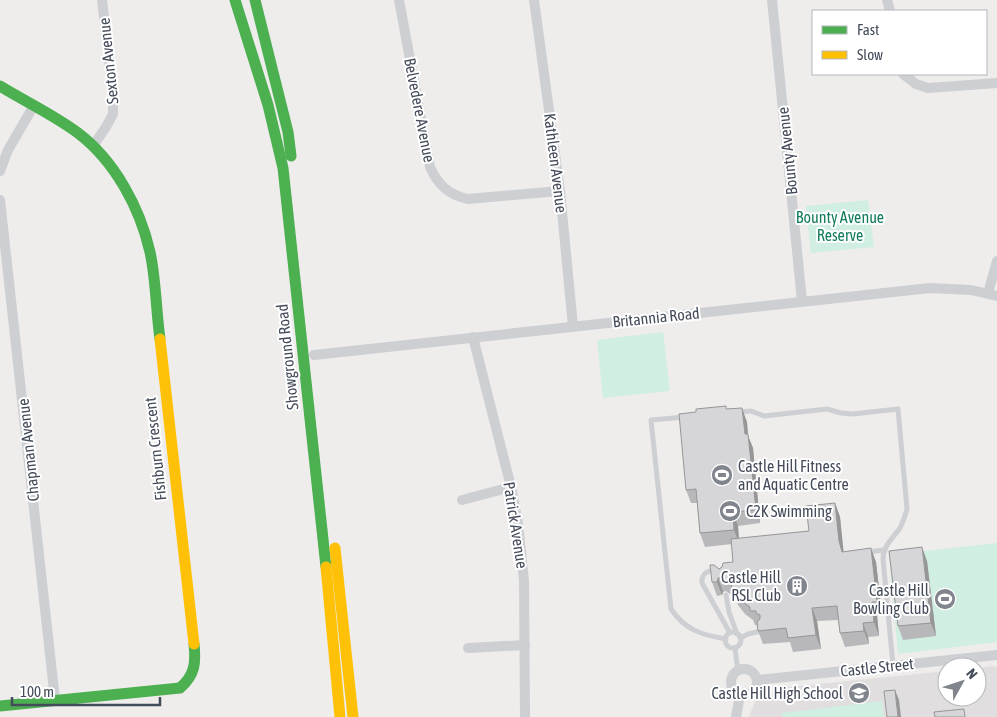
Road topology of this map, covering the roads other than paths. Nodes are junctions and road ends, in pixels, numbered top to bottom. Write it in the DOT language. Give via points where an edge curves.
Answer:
graph roads {
  1 [pos="102,0"];
  2 [pos="236,0"];
  3 [pos="255,0"];
  4 [pos="399,0"];
  5 [pos="534,0"];
  6 [pos="772,0"];
  7 [pos="904,75"];
  8 [pos="997,83"];
  9 [pos="0,86"];
  10 [pos="34,106"];
  11 [pos="93,146"];
  12 [pos="0,171"];
  13 [pos="560,191"];
  14 [pos="0,200"];
  15 [pos="997,261"];
  16 [pos="993,295"];
  17 [pos="802,302"];
  18 [pos="573,326"];
  19 [pos="473,337"];
  20 [pos="314,355"];
  21 [pos="731,413"];
  22 [pos="691,416"];
  23 [pos="511,487"];
  24 [pos="462,500"];
  25 [pos="884,550"];
  26 [pos="857,553"];
  27 [pos="722,574"];
  28 [pos="726,595"];
  29 [pos="761,631"];
  30 [pos="730,633"];
  31 [pos="739,636"];
  32 [pos="726,638"];
  33 [pos="525,645"];
  34 [pos="468,648"];
  35 [pos="735,648"];
  36 [pos="997,655"];
  37 [pos="893,665"];
  38 [pos="738,671"];
  39 [pos="757,680"];
  40 [pos="740,695"];
  41 [pos="55,700"];
  42 [pos="0,706"];
  43 [pos="340,717"];
  44 [pos="354,717"];
  45 [pos="525,717"];
  46 [pos="736,717"];
  1 -- 11 [label="street, Sexton Avenue" via="113,114"];
  2 -- 43 [label="main road, Showground Road" via="266,95 283,168"];
  3 -- 20 [label="main road, Showground Road" via="288,132"];
  4 -- 13 [label="street, Belvedere Avenue" via="430,167 438,182 457,197 468,199"];
  5 -- 13 [label="street, Kathleen Avenue"];
  6 -- 17 [label="street, Bounty Avenue"];
  7 -- 8 [label="street" via="928,88"];
  9 -- 10 [label="main road, Fishburn Crescent"];
  10 -- 11 [label="main road, Fishburn Crescent"];
  10 -- 12 [label="street" via="8,150"];
  11 -- 41 [label="main road, Fishburn Crescent" via="135,206 150,254 195,670 180,688"];
  13 -- 18 [label="street, Kathleen Avenue"];
  14 -- 41 [label="street, Chapman Avenue"];
  15 -- 16 [label="street"];
  16 -- 17 [label="street, Britannia Road" via="954,288 930,288"];
  17 -- 18 [label="street, Britannia Road"];
  18 -- 19 [label="street, Britannia Road"];
  19 -- 20 [label="street, Britannia Road"];
  19 -- 23 [label="street, Patrick Avenue"];
  20 -- 44 [label="main road, Showground Road"];
  21 -- 25 [label="lane" via="750,412 764,416 827,409 853,414 898,409 907,509"];
  22 -- 32 [label="lane" via="651,420 671,609 681,621 703,636"];
  23 -- 24 [label="street"];
  23 -- 33 [label="street, Patrick Avenue" via="523,561"];
  25 -- 26 [label="lane"];
  25 -- 37 [label="lane"];
  27 -- 30 [label="lane" via="715,570 706,572 702,583"];
  28 -- 31 [label="lane"];
  29 -- 31 [label="lane"];
  30 -- 31 [label="lane"];
  30 -- 32 [label="lane"];
  31 -- 35 [label="lane" via="740,644"];
  32 -- 35 [label="lane" via="727,645"];
  33 -- 34 [label="street"];
  33 -- 45 [label="street, Patrick Avenue"];
  35 -- 38 [label="lane"];
  36 -- 37 [label="street, Castle Street"];
  37 -- 39 [label="street, Castle Street"];
  38 -- 39 [label="street" via="750,670"];
  38 -- 40 [label="street" via="733,676 732,686"];
  39 -- 40 [label="street" via="753,692"];
  40 -- 46 [label="street"];
  41 -- 42 [label="main road, Fishburn Crescent"];
}
